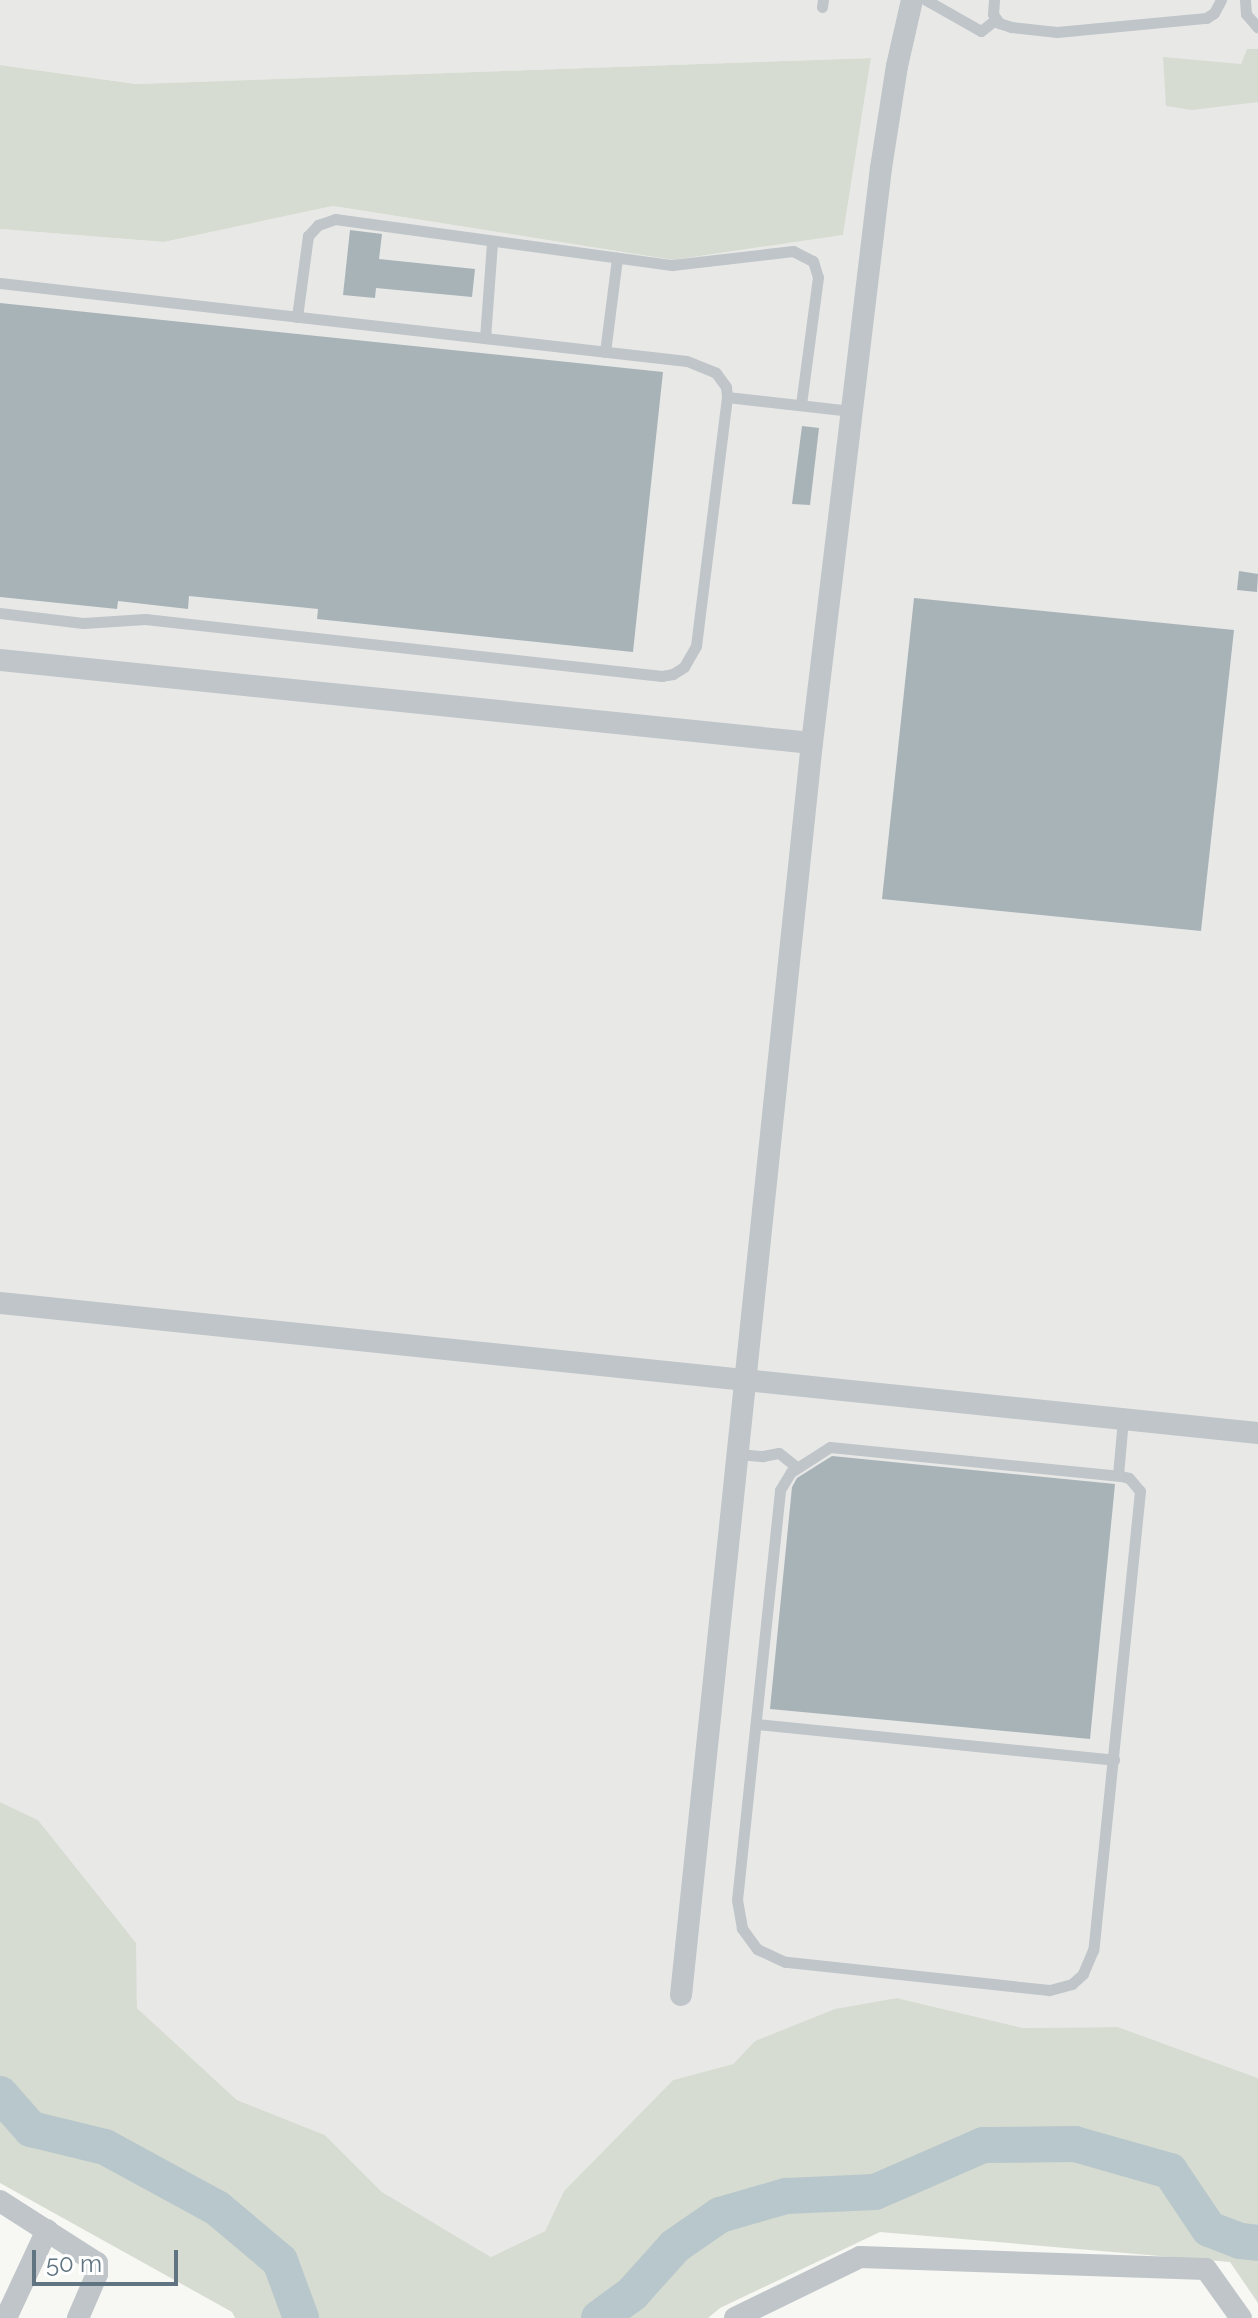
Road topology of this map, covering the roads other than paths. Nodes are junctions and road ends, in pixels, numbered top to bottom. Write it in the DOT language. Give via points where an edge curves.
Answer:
graph roads {
  1 [pos="912,0"];
  2 [pos="926,0"];
  3 [pos="994,0"];
  4 [pos="1221,0"];
  5 [pos="1245,0"];
  6 [pos="995,20"];
  7 [pos="1258,28"];
  8 [pos="492,243"];
  9 [pos="617,258"];
  10 [pos="0,283"];
  11 [pos="297,317"];
  12 [pos="485,338"];
  13 [pos="605,352"];
  14 [pos="727,397"];
  15 [pos="801,405"];
  16 [pos="851,411"];
  17 [pos="0,613"];
  18 [pos="0,660"];
  19 [pos="812,743"];
  20 [pos="0,1303"];
  21 [pos="746,1380"];
  22 [pos="1123,1419"];
  23 [pos="1258,1433"];
  24 [pos="738,1454"];
  25 [pos="796,1467"];
  26 [pos="1118,1475"];
  27 [pos="756,1724"];
  28 [pos="1114,1760"];
  29 [pos="681,1995"];
  30 [pos="0,2201"];
  31 [pos="47,2230"];
  32 [pos="741,2317"];
  33 [pos="6,2318"];
  34 [pos="78,2318"];
  35 [pos="1241,2318"];
  1 -- 16 [label="street" via="881,168"];
  2 -- 6 [label="lane" via="981,31"];
  3 -- 6 [label="lane"];
  4 -- 6 [label="lane" via="1206,18 1057,32"];
  5 -- 7 [label="lane" via="1246,14"];
  8 -- 9 [label="lane"];
  8 -- 11 [label="lane" via="343,219 318,225 308,236"];
  8 -- 12 [label="lane"];
  9 -- 13 [label="lane"];
  9 -- 15 [label="lane" via="683,264 787,251 810,257 818,277"];
  10 -- 11 [label="lane"];
  11 -- 12 [label="lane"];
  12 -- 13 [label="lane"];
  13 -- 14 [label="lane" via="700,365 722,379"];
  14 -- 15 [label="lane"];
  14 -- 17 [label="lane" via="696,646 684,667 673,674 145,619 83,623"];
  15 -- 16 [label="lane"];
  16 -- 19 [label="street"];
  18 -- 19 [label="street"];
  19 -- 21 [label="street"];
  20 -- 21 [label="street"];
  21 -- 22 [label="street"];
  21 -- 24 [label="street"];
  22 -- 23 [label="street"];
  22 -- 26 [label="lane"];
  24 -- 25 [label="lane" via="779,1453"];
  24 -- 29 [label="street"];
  25 -- 26 [label="lane" via="830,1447"];
  25 -- 27 [label="lane" via="780,1490"];
  26 -- 28 [label="lane" via="1136,1484 1141,1502"];
  27 -- 28 [label="lane"];
  27 -- 28 [label="lane" via="737,1900 742,1928 757,1949 785,1962 1049,1990 1077,1980 1091,1958"];
  30 -- 31 [label="street"];
  31 -- 33 [label="street"];
  31 -- 34 [label="street" via="97,2263"];
  32 -- 35 [label="street" via="860,2257 1206,2269"];
}
